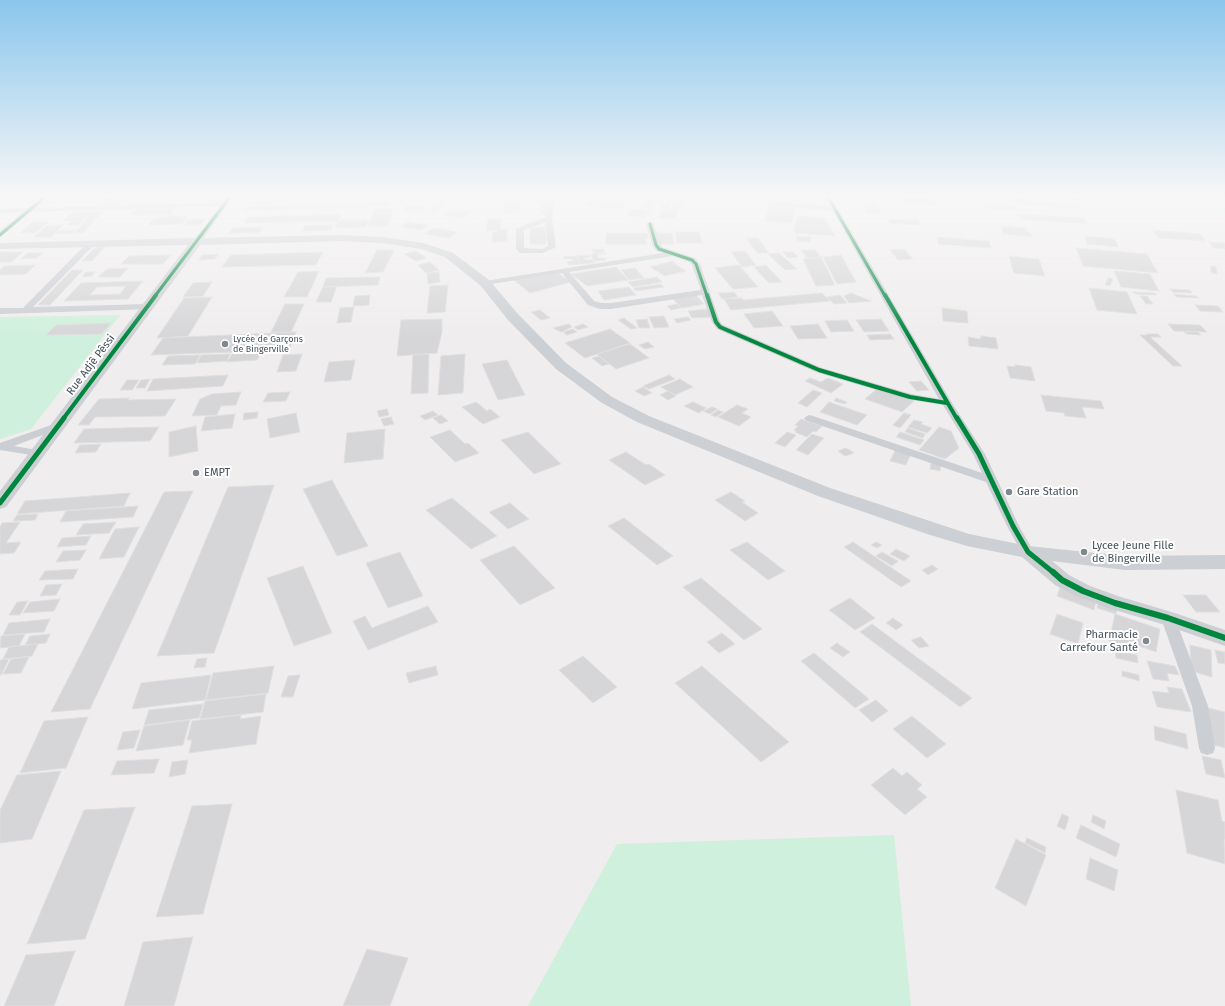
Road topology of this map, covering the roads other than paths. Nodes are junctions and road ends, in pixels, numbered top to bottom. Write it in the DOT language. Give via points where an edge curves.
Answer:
graph roads {
  1 [pos="63,244"];
  2 [pos="91,244"];
  3 [pos="195,244"];
  4 [pos="413,244"];
  5 [pos="520,244"];
  6 [pos="552,244"];
  7 [pos="656,244"];
  8 [pos="855,244"];
  9 [pos="0,246"];
  10 [pos="673,254"];
  11 [pos="564,271"];
  12 [pos="484,283"];
  13 [pos="706,292"];
  14 [pos="148,307"];
  15 [pos="26,310"];
  16 [pos="0,311"];
  17 [pos="948,403"];
  18 [pos="809,418"];
  19 [pos="57,426"];
  20 [pos="0,447"];
  21 [pos="38,452"];
  22 [pos="992,480"];
  23 [pos="0,503"];
  24 [pos="1028,552"];
  25 [pos="1225,562"];
  26 [pos="1168,618"];
  27 [pos="1225,638"];
  28 [pos="1207,748"];
  1 -- 9 [label="main road"];
  2 -- 15 [label="street"];
  3 -- 14 [label="main road, Rue Adjê Pêssi"];
  4 -- 12 [label="main road" via="449,255"];
  5 -- 6 [label="street" via="523,251 544,251 552,247"];
  7 -- 10 [label="street" via="659,250"];
  8 -- 17 [label="street"];
  10 -- 11 [label="street"];
  10 -- 13 [label="street" via="692,260 696,264"];
  11 -- 12 [label="street"];
  11 -- 13 [label="street" via="591,303 600,306"];
  12 -- 24 [label="main road" via="561,366 607,400 643,419 898,519 967,540"];
  13 -- 17 [label="street" via="717,325 732,333 826,372 915,398"];
  14 -- 15 [label="street"];
  14 -- 19 [label="main road, Rue Adjê Pêssi"];
  15 -- 16 [label="street"];
  17 -- 22 [label="street"];
  18 -- 22 [label="street"];
  19 -- 20 [label="street"];
  19 -- 21 [label="main road, Rue Adjê Pêssi"];
  20 -- 21 [label="street"];
  21 -- 23 [label="main road, Rue Adjê Pêssi"];
  22 -- 24 [label="street" via="1012,526"];
  24 -- 25 [label="main road" via="1124,563"];
  24 -- 26 [label="main road" via="1062,580 1083,592"];
  26 -- 27 [label="main road"];
  26 -- 28 [label="street" via="1200,706"];
}
